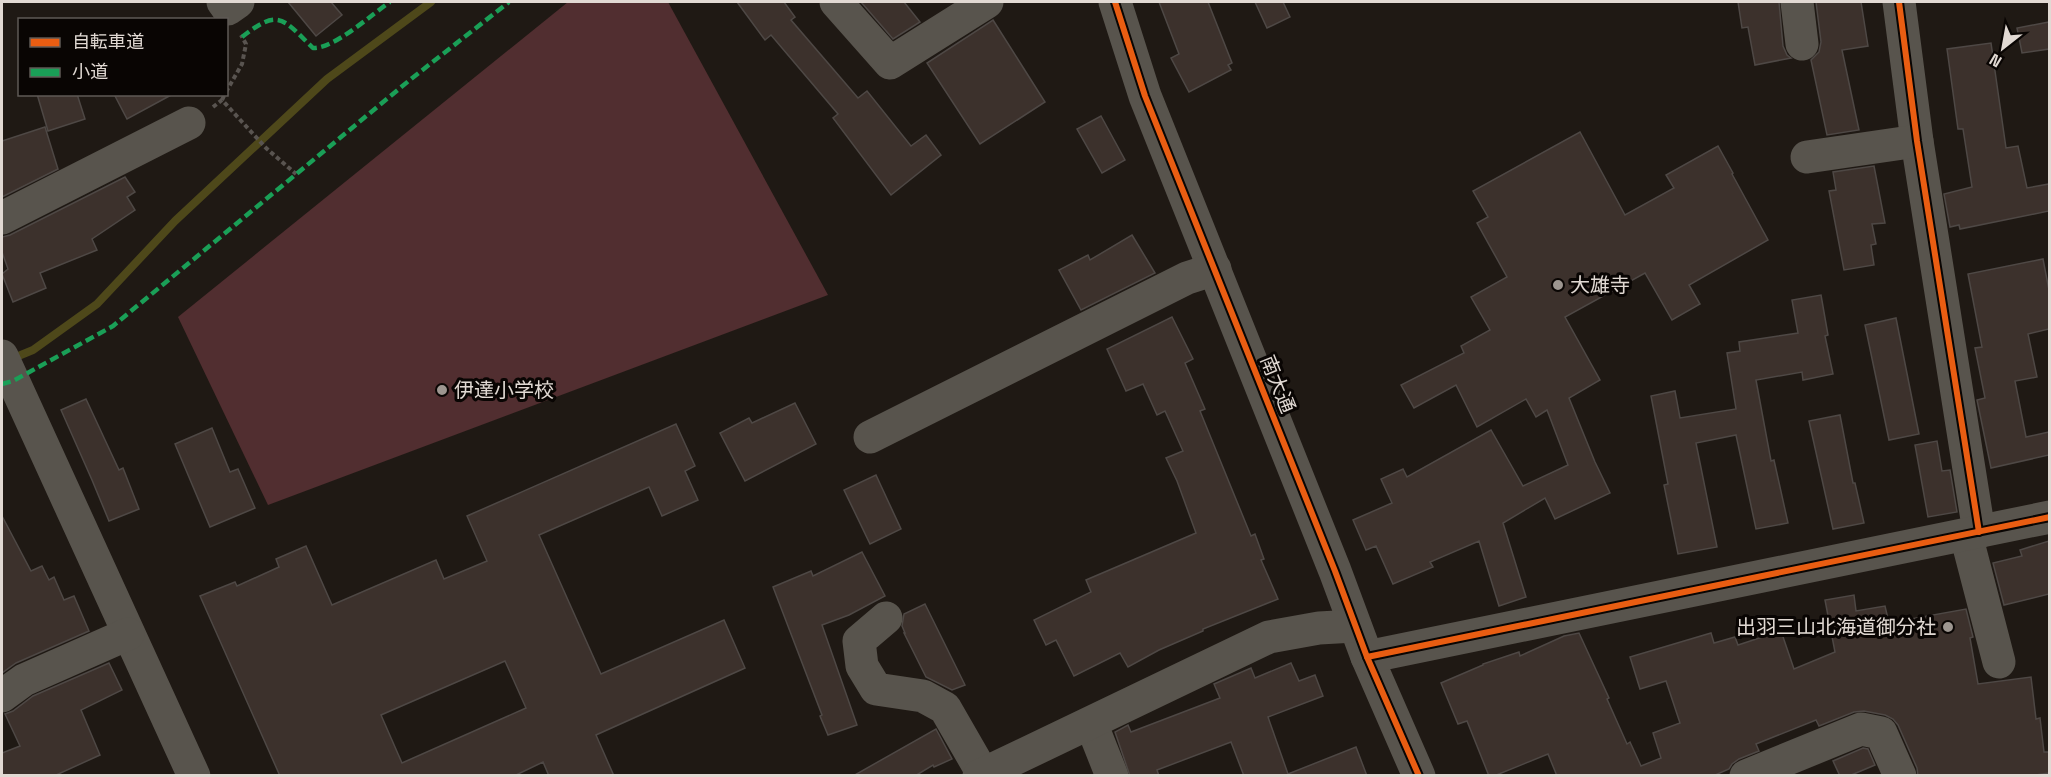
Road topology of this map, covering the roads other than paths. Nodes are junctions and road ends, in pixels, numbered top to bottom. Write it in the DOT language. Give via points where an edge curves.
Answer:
graph roads {
  1 [pos="836,2"];
  2 [pos="987,2"];
  3 [pos="1115,2"];
  4 [pos="1797,2"];
  5 [pos="1899,2"];
  6 [pos="1802,44"];
  7 [pos="189,123"];
  8 [pos="1917,141"];
  9 [pos="1807,157"];
  10 [pos="2,218"];
  11 [pos="1215,269"];
  12 [pos="5,366"];
  13 [pos="870,437"];
  14 [pos="2049,517"];
  15 [pos="1972,533"];
  16 [pos="886,618"];
  17 [pos="1354,626"];
  18 [pos="128,634"];
  19 [pos="1366,657"];
  20 [pos="1999,662"];
  21 [pos="2,696"];
  22 [pos="1091,723"];
  23 [pos="981,775"];
  24 [pos="194,776"];
  25 [pos="1112,776"];
  26 [pos="1419,776"];
  27 [pos="1746,776"];
  28 [pos="1900,776"];
  1 -- 2 [label="street" via="890,63"];
  3 -- 11 [label="street, 南大通" via="1145,96"];
  4 -- 6 [label="street"];
  5 -- 8 [label="street"];
  7 -- 10 [label="street"];
  8 -- 9 [label="street"];
  8 -- 15 [label="street"];
  11 -- 13 [label="street" via="1187,278"];
  11 -- 17 [label="street, 南大通"];
  12 -- 18 [label="street"];
  14 -- 15 [label="street"];
  15 -- 19 [label="street"];
  15 -- 20 [label="street"];
  16 -- 23 [label="street" via="859,641 862,666 876,689 923,696 945,708"];
  17 -- 19 [label="street, 南大通"];
  17 -- 22 [label="street" via="1269,637"];
  18 -- 21 [label="street" via="24,680"];
  18 -- 24 [label="street"];
  19 -- 26 [label="street, 南大通"];
  22 -- 23 [label="street"];
  22 -- 25 [label="street"];
  27 -- 28 [label="street" via="1861,729 1881,733"];
}
